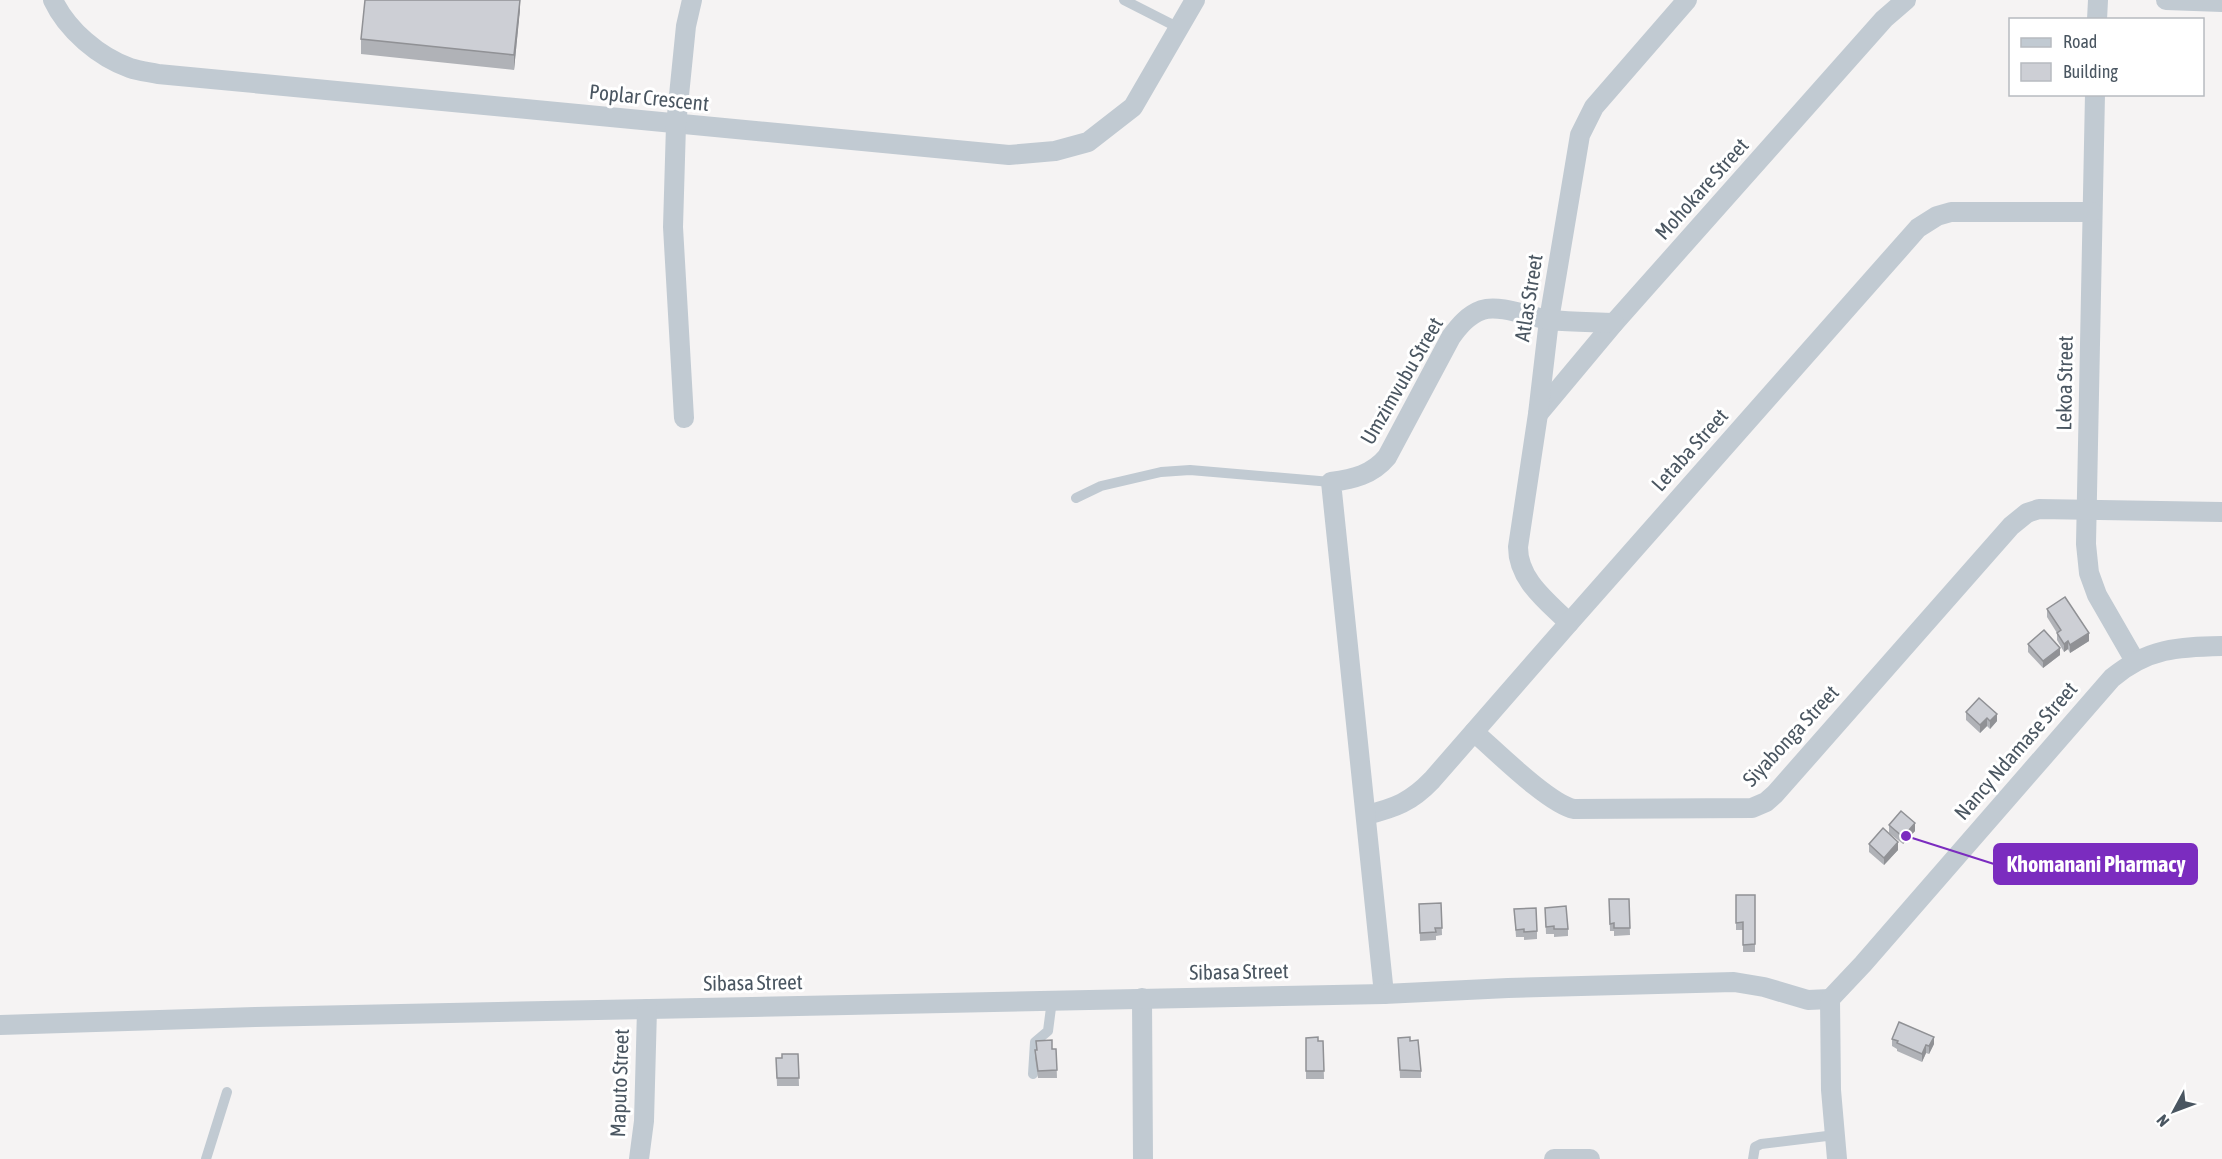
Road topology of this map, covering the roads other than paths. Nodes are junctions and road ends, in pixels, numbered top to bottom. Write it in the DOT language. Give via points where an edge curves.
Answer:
graph roads {
  1 [pos="53,0"];
  2 [pos="692,0"];
  3 [pos="1124,0"];
  4 [pos="1195,0"];
  5 [pos="1687,0"];
  6 [pos="1906,0"];
  7 [pos="2098,0"];
  8 [pos="2166,0"];
  9 [pos="2222,2"];
  10 [pos="2097,18"];
  11 [pos="1179,28"];
  12 [pos="2095,96"];
  13 [pos="676,125"];
  14 [pos="2092,212"];
  15 [pos="1549,320"];
  16 [pos="1614,323"];
  17 [pos="1538,414"];
  18 [pos="684,418"];
  19 [pos="1331,482"];
  20 [pos="1076,498"];
  21 [pos="2087,511"];
  22 [pos="2222,512"];
  23 [pos="1569,622"];
  24 [pos="2222,646"];
  25 [pos="2135,661"];
  26 [pos="1474,732"];
  27 [pos="1366,815"];
  28 [pos="1384,994"];
  29 [pos="1142,998"];
  30 [pos="1830,999"];
  31 [pos="1052,1000"];
  32 [pos="647,1009"];
  33 [pos="0,1025"];
  34 [pos="1033,1074"];
  35 [pos="227,1092"];
  36 [pos="1835,1135"];
  37 [pos="206,1159"];
  38 [pos="639,1159"];
  39 [pos="1143,1159"];
  40 [pos="1554,1159"];
  41 [pos="1590,1159"];
  42 [pos="1753,1159"];
  43 [pos="1837,1159"];
  1 -- 13 [label="street, Poplar Crescent" via="79,36 105,55 130,68 158,74"];
  2 -- 13 [label="street"];
  3 -- 11 [label="lane"];
  4 -- 11 [label="street, Poplar Crescent"];
  5 -- 15 [label="street, Atlas Street" via="1594,107 1584,125"];
  6 -- 16 [label="street, Mohokare Street" via="1884,18"];
  7 -- 10 [label="street"];
  8 -- 9 [label="street"];
  11 -- 13 [label="street, Poplar Crescent" via="1133,107 1088,142 1055,150 1008,155"];
  12 -- 14 [label="street, Lekoa Street"];
  13 -- 18 [label="street" via="673,227"];
  14 -- 21 [label="street, Lekoa Street"];
  14 -- 23 [label="street, Letaba Street" via="1951,212 1918,228"];
  15 -- 16 [label="street, Umzimvubu Street"];
  15 -- 17 [label="street, Atlas Street"];
  15 -- 19 [label="street, Umzimvubu Street" via="1495,309 1484,309 1465,320 1451,337 1381,465 1364,475"];
  16 -- 17 [label="street, Mohokare Street"];
  17 -- 23 [label="street, Atlas Street" via="1518,556 1531,585"];
  19 -- 20 [label="lane" via="1190,470 1161,472 1101,486"];
  19 -- 27 [label="street"];
  21 -- 22 [label="street, Siyabonga Street"];
  21 -- 25 [label="street, Lekoa Street" via="2089,573 2097,595"];
  21 -- 26 [label="street, Siyabonga Street" via="2033,510 2011,526 1775,794 1760,806 1565,807"];
  23 -- 26 [label="street, Letaba Street"];
  24 -- 25 [label="street, Nancy Ndamase Street" via="2171,649"];
  25 -- 30 [label="street, Nancy Ndamase Street" via="2103,686"];
  26 -- 27 [label="street, Letaba Street" via="1420,793 1403,804"];
  27 -- 28 [label="street"];
  28 -- 29 [label="street, Sibasa Street"];
  28 -- 30 [label="street, Sibasa Street" via="1734,982 1808,1000"];
  29 -- 31 [label="street, Sibasa Street"];
  29 -- 39 [label="street"];
  30 -- 36 [label="street"];
  31 -- 32 [label="street, Sibasa Street"];
  31 -- 34 [label="lane" via="1048,1030 1035,1042"];
  32 -- 33 [label="street, Sibasa Street"];
  32 -- 38 [label="street, Maputo Street"];
  35 -- 37 [label="lane"];
  36 -- 42 [label="lane" via="1761,1144 1755,1147"];
  36 -- 43 [label="street"];
  40 -- 41 [label="street"];
}
